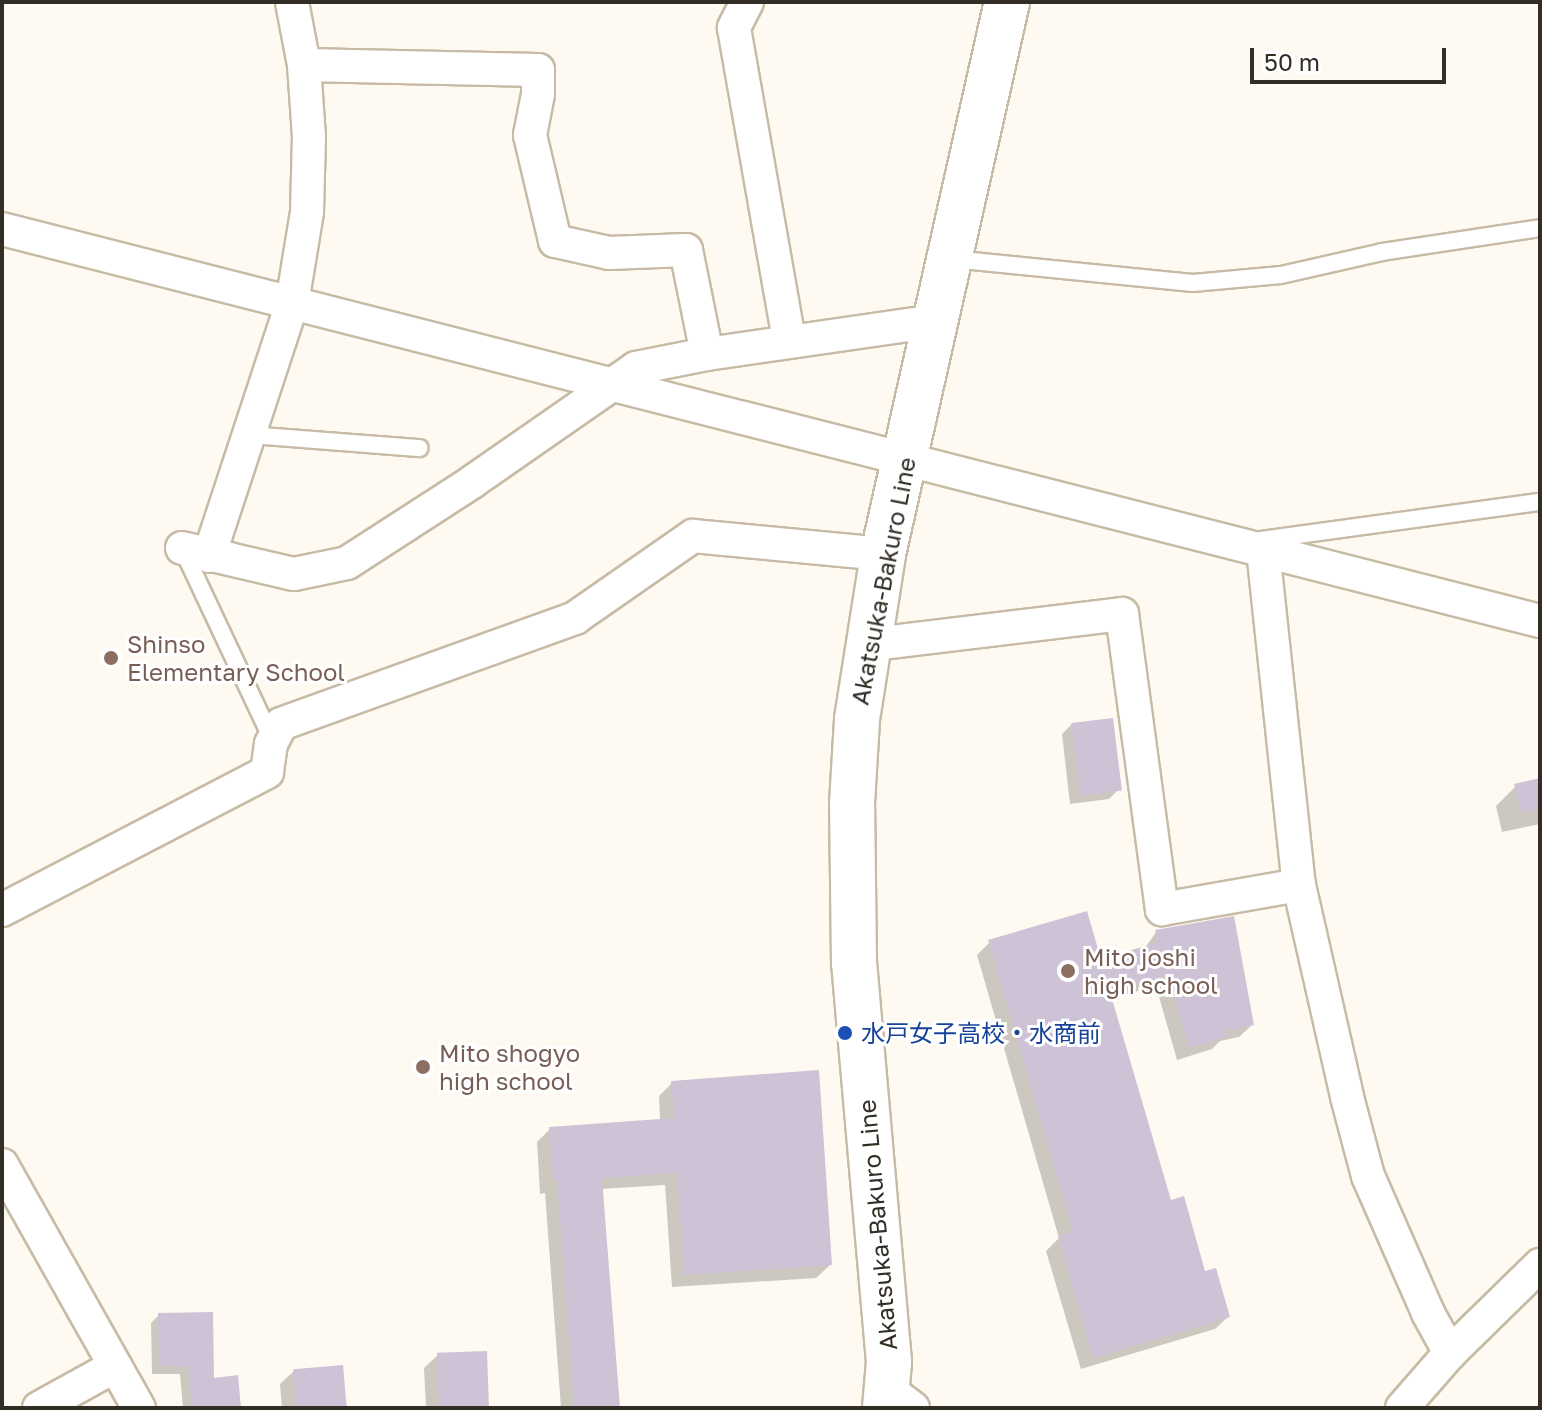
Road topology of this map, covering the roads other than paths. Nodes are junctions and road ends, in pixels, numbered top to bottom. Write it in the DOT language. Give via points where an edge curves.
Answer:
graph roads {
  1 [pos="292,2"];
  2 [pos="747,2"];
  3 [pos="1007,2"];
  4 [pos="304,65"];
  5 [pos="1540,228"];
  6 [pos="2,229"];
  7 [pos="948,259"];
  8 [pos="292,303"];
  9 [pos="935,321"];
  10 [pos="789,340"];
  11 [pos="707,354"];
  12 [pos="614,386"];
  13 [pos="250,435"];
  14 [pos="420,448"];
  15 [pos="905,460"];
  16 [pos="1540,502"];
  17 [pos="1263,550"];
  18 [pos="196,552"];
  19 [pos="883,554"];
  20 [pos="1540,621"];
  21 [pos="866,645"];
  22 [pos="273,741"];
  23 [pos="1299,885"];
  24 [pos="2,910"];
  25 [pos="2,1165"];
  26 [pos="1540,1265"];
  27 [pos="1450,1353"];
  28 [pos="115,1366"];
  29 [pos="896,1402"];
  30 [pos="39,1408"];
  31 [pos="139,1408"];
  32 [pos="1402,1408"];
  1 -- 4 [label="street"];
  2 -- 10 [label="street" via="734,28"];
  3 -- 7 [label="main road, Akatsuka-Bakuro Line"];
  4 -- 8 [label="street" via="307,212"];
  4 -- 11 [label="street" via="538,70 530,135 555,241 609,253 686,250"];
  5 -- 7 [label="lane" via="1382,252 1281,275 1193,283"];
  6 -- 8 [label="street"];
  7 -- 9 [label="main road, Akatsuka-Bakuro Line"];
  8 -- 12 [label="street"];
  8 -- 13 [label="street"];
  9 -- 10 [label="street"];
  9 -- 15 [label="main road, Akatsuka-Bakuro Line"];
  10 -- 11 [label="street"];
  11 -- 12 [label="street" via="636,368"];
  12 -- 15 [label="street"];
  12 -- 18 [label="street" via="347,563 294,574"];
  13 -- 14 [label="lane"];
  13 -- 18 [label="street"];
  15 -- 17 [label="street"];
  15 -- 19 [label="main road, Akatsuka-Bakuro Line"];
  16 -- 17 [label="lane" via="1261,540"];
  17 -- 20 [label="street"];
  17 -- 23 [label="street"];
  18 -- 22 [label="lane"];
  19 -- 21 [label="main road, Akatsuka-Bakuro Line"];
  19 -- 22 [label="street" via="693,536 575,618 281,724"];
  21 -- 23 [label="street" via="1122,614 1162,909"];
  21 -- 29 [label="main road, Akatsuka-Bakuro Line" via="852,804 854,963"];
  22 -- 24 [label="street" via="267,772"];
  23 -- 27 [label="street" via="1368,1176"];
  25 -- 28 [label="street"];
  26 -- 27 [label="street"];
  27 -- 32 [label="street"];
  28 -- 30 [label="street"];
  28 -- 31 [label="street"];
}
